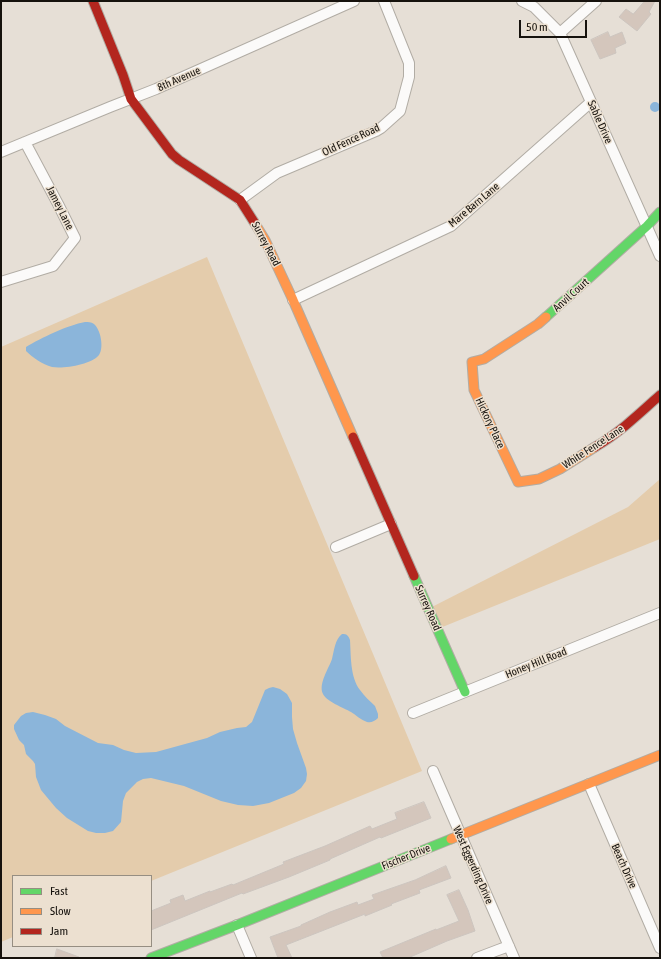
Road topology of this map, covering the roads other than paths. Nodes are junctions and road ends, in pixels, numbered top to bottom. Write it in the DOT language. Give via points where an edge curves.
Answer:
graph roads {
  1 [pos="93,1"];
  2 [pos="354,1"];
  3 [pos="384,1"];
  4 [pos="522,1"];
  5 [pos="596,1"];
  6 [pos="560,34"];
  7 [pos="131,99"];
  8 [pos="591,102"];
  9 [pos="25,142"];
  10 [pos="1,152"];
  11 [pos="240,200"];
  12 [pos="660,212"];
  13 [pos="647,226"];
  14 [pos="660,256"];
  15 [pos="1,282"];
  16 [pos="294,300"];
  17 [pos="472,362"];
  18 [pos="660,395"];
  19 [pos="518,482"];
  20 [pos="391,524"];
  21 [pos="336,547"];
  22 [pos="660,612"];
  23 [pos="465,692"];
  24 [pos="413,713"];
  25 [pos="660,755"];
  26 [pos="433,771"];
  27 [pos="589,784"];
  28 [pos="460,835"];
  29 [pos="237,925"];
  30 [pos="509,946"];
  31 [pos="660,948"];
  32 [pos="151,958"];
  33 [pos="251,958"];
  34 [pos="477,958"];
  35 [pos="514,958"];
  1 -- 7 [label="street, Surrey Road"];
  2 -- 7 [label="street, 8th Avenue"];
  3 -- 11 [label="street, Old Fence Road" via="409,63 409,77 400,111 376,131 278,173"];
  4 -- 6 [label="street, Sable Drive" via="534,7"];
  5 -- 6 [label="street"];
  6 -- 8 [label="street, Sable Drive"];
  7 -- 9 [label="street, 8th Avenue"];
  7 -- 11 [label="street, Surrey Road" via="172,154"];
  8 -- 13 [label="street, Sable Drive"];
  8 -- 16 [label="street, Mare Barn Lane" via="451,226"];
  9 -- 10 [label="street, 8th Avenue"];
  9 -- 15 [label="street, Jamey Lane" via="75,238 53,266"];
  11 -- 16 [label="street, Surrey Road" via="265,240"];
  12 -- 13 [label="street, Anvil Court"];
  13 -- 14 [label="street, Sable Drive"];
  13 -- 17 [label="street, Anvil Court" via="544,319 484,358"];
  16 -- 20 [label="street, Surrey Road"];
  17 -- 19 [label="street, Hickory Place" via="474,390"];
  18 -- 19 [label="street, White Fence Lane" via="605,441 566,465 539,479"];
  20 -- 21 [label="street"];
  20 -- 23 [label="street, Surrey Road"];
  22 -- 23 [label="street, Honey Hill Road"];
  23 -- 24 [label="street, Honey Hill Road"];
  25 -- 27 [label="street, Fischer Drive"];
  26 -- 28 [label="street, West Eggerding Drive"];
  27 -- 28 [label="street, Fischer Drive"];
  27 -- 31 [label="street, Beach Drive"];
  28 -- 29 [label="street, Fischer Drive"];
  28 -- 30 [label="street, West Eggerding Drive"];
  29 -- 32 [label="street, Fischer Drive"];
  29 -- 33 [label="street"];
  30 -- 34 [label="street"];
  30 -- 35 [label="street, West Eggerding Drive"];
}
